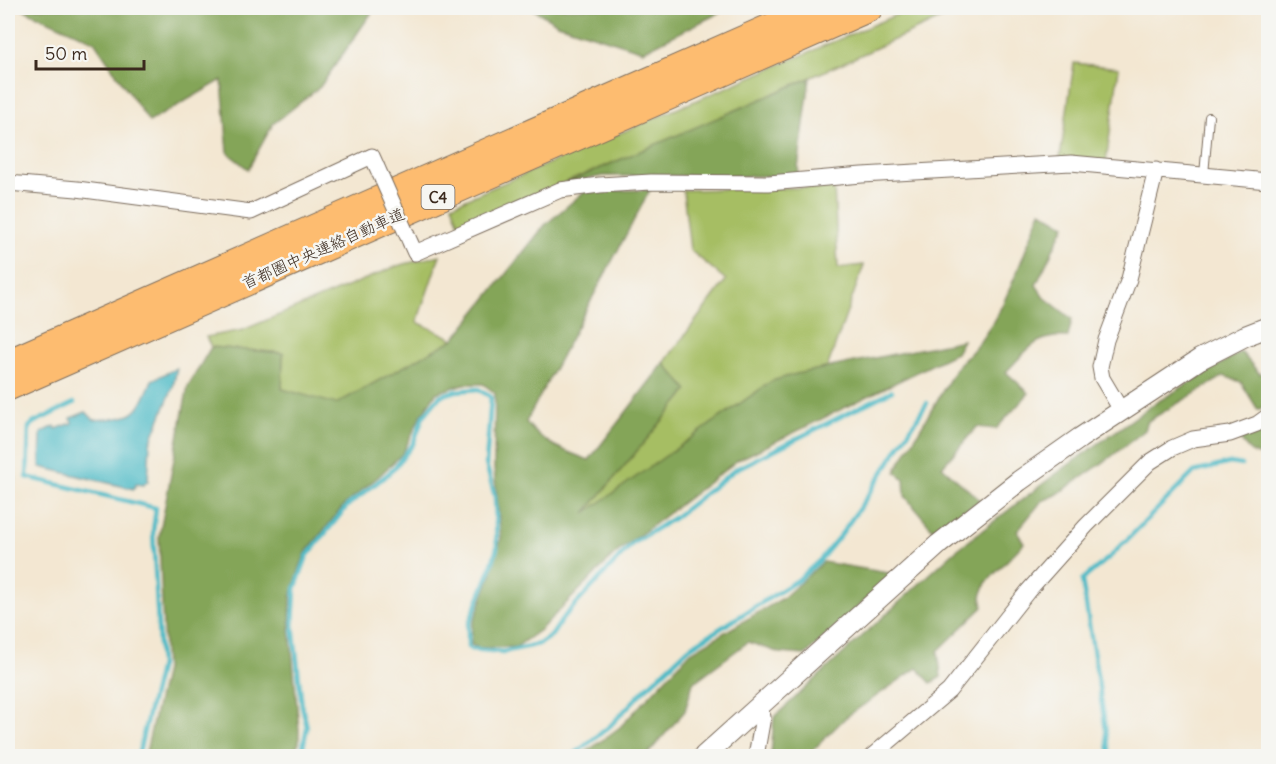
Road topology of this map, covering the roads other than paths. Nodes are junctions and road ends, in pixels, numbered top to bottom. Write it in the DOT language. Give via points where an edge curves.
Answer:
graph roads {
  1 [pos="815,8"];
  2 [pos="869,8"];
  3 [pos="1209,117"];
  4 [pos="1156,170"];
  5 [pos="1204,175"];
  6 [pos="1269,181"];
  7 [pos="8,183"];
  8 [pos="1269,327"];
  9 [pos="8,363"];
  10 [pos="8,387"];
  11 [pos="1121,411"];
  12 [pos="1269,416"];
  13 [pos="758,708"];
  14 [pos="704,756"];
  15 [pos="756,756"];
  16 [pos="872,756"];
  1 -- 9 [label="highway, 首都圏中央連絡自動車道 / C4"];
  2 -- 10 [label="highway, 首都圏中央連絡自動車道 / C4"];
  3 -- 5 [label="lane"];
  4 -- 5 [label="street"];
  4 -- 7 [label="street, bridge" via="1047,164 769,183 600,185 560,190 415,253 372,156 251,212"];
  4 -- 11 [label="street" via="1129,279 1100,367"];
  5 -- 6 [label="street"];
  8 -- 11 [label="street" via="1214,351"];
  11 -- 13 [label="street" via="1019,481 939,544"];
  12 -- 16 [label="street" via="1230,434 1192,439 1150,462 1028,591 948,691"];
  13 -- 14 [label="street"];
  13 -- 15 [label="street" via="763,717"];
}
